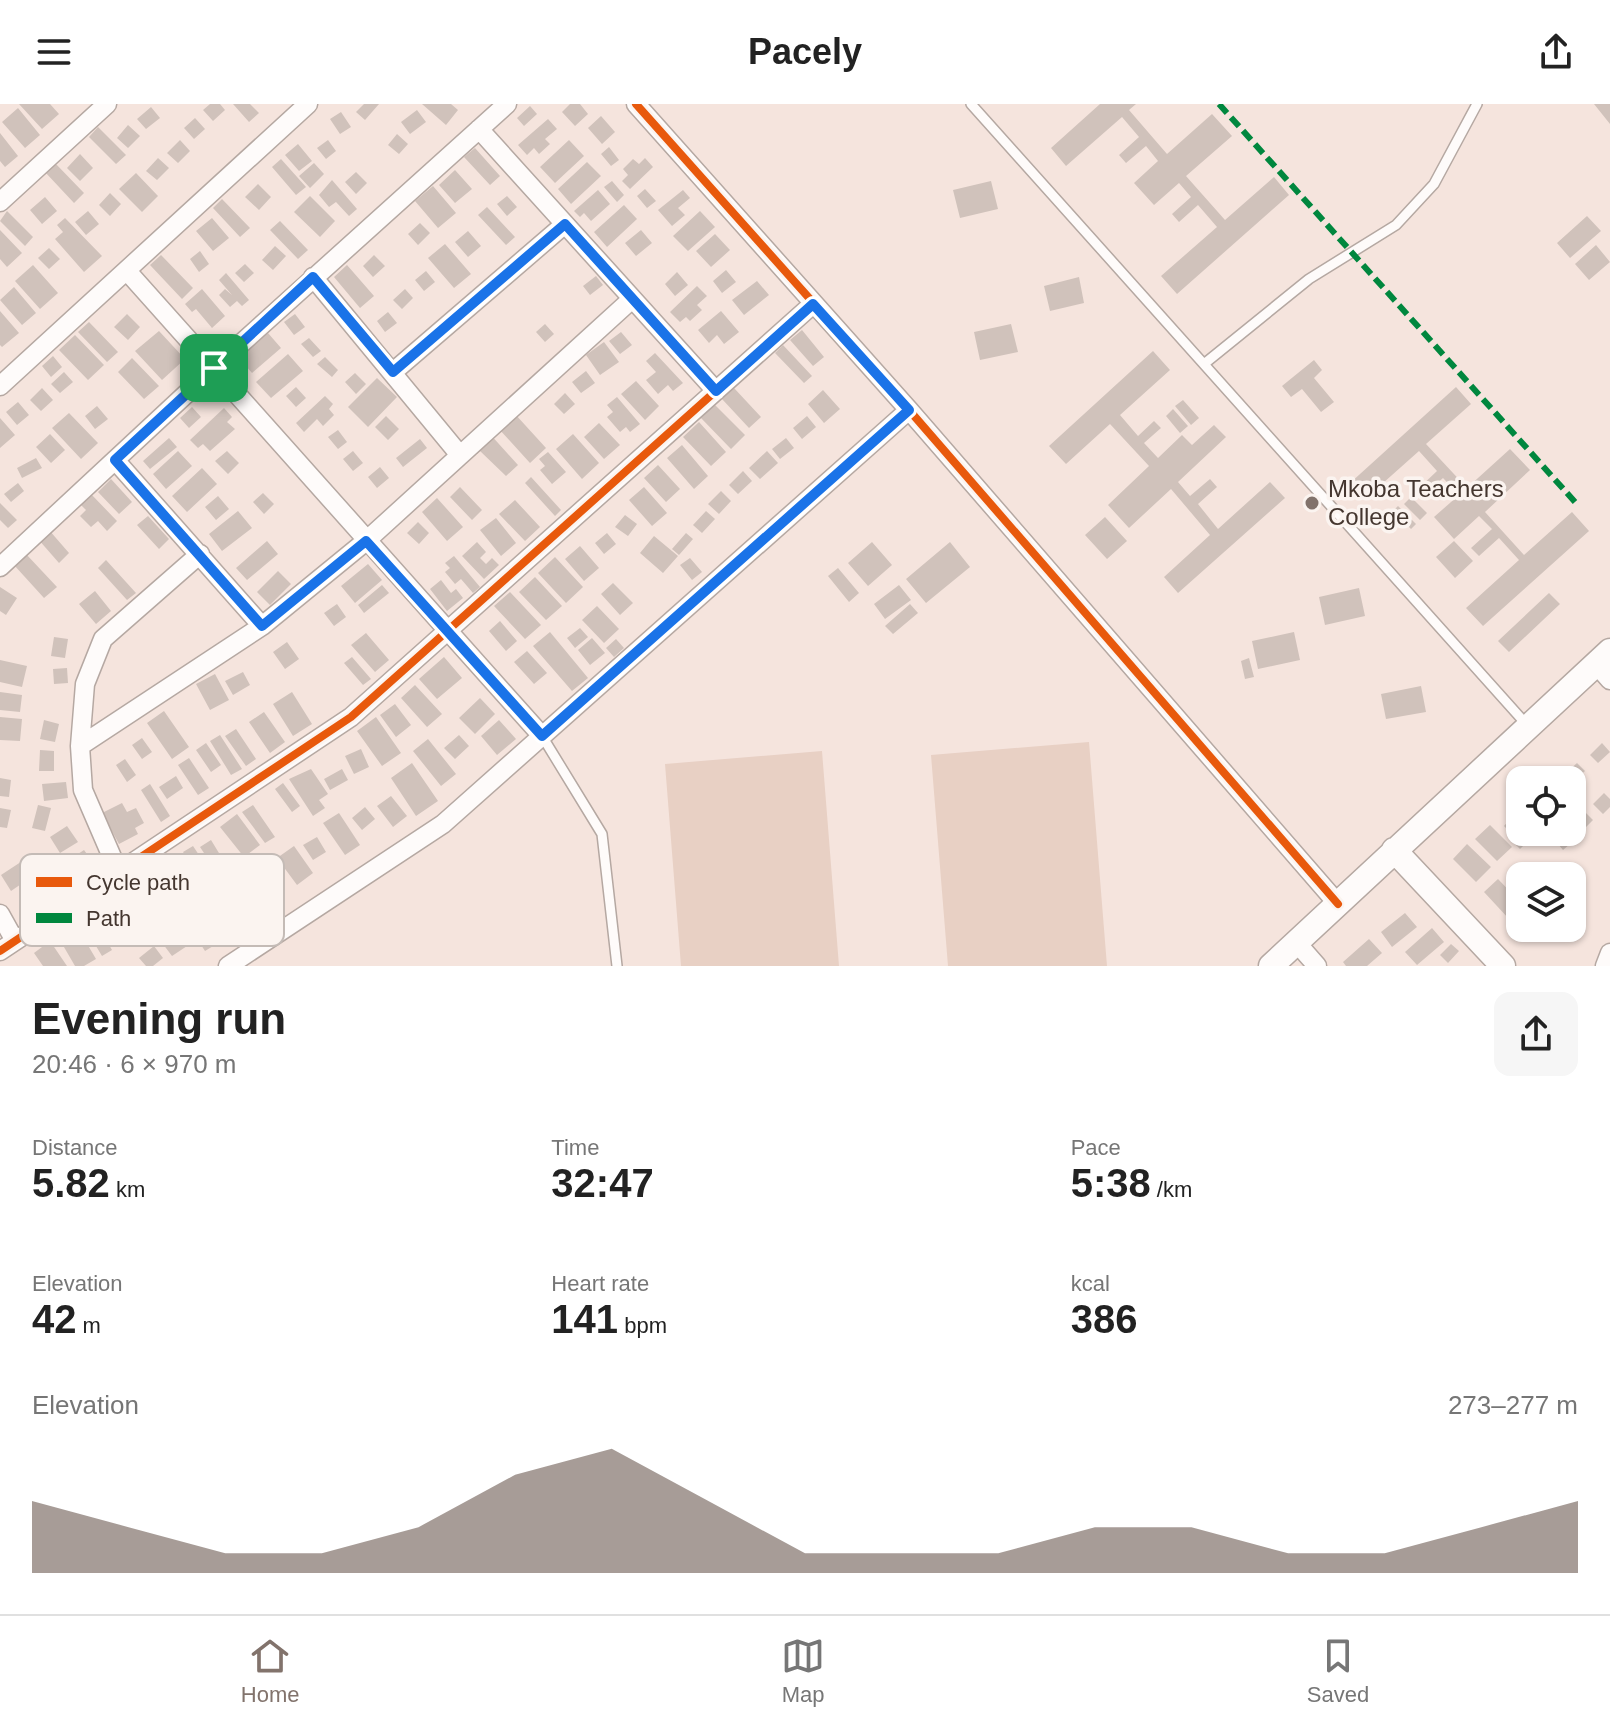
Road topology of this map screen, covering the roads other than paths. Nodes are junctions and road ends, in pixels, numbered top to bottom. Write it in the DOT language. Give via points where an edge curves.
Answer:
graph roads {
  1 [pos="107,104"];
  2 [pos="507,104"];
  3 [pos="636,104"];
  4 [pos="971,104"];
  5 [pos="1477,104"];
  6 [pos="296,108"];
  7 [pos="479,129"];
  8 [pos="0,202"];
  9 [pos="565,224"];
  10 [pos="127,271"];
  11 [pos="313,277"];
  12 [pos="632,299"];
  13 [pos="813,304"];
  14 [pos="1204,364"];
  15 [pos="214,368"];
  16 [pos="393,372"];
  17 [pos="0,386"];
  18 [pos="716,391"];
  19 [pos="909,410"];
  20 [pos="459,454"];
  21 [pos="115,460"];
  22 [pos="366,541"];
  23 [pos="200,554"];
  24 [pos="0,567"];
  25 [pos="262,626"];
  26 [pos="449,629"];
  27 [pos="1605,665"];
  28 [pos="1527,725"];
  29 [pos="542,736"];
  30 [pos="80,746"];
  31 [pos="1394,850"];
  32 [pos="110,854"];
  33 [pos="144,854"];
  34 [pos="1338,904"];
  35 [pos="0,914"];
  36 [pos="284,929"];
  37 [pos="1296,942"];
  38 [pos="8,946"];
  39 [pos="259,946"];
  40 [pos="1610,953"];
  41 [pos="228,966"];
  42 [pos="617,966"];
  43 [pos="1271,966"];
  44 [pos="1317,966"];
  45 [pos="1503,966"];
  46 [pos="1605,966"];
  1 -- 8 [label="street"];
  2 -- 7 [label="street"];
  3 -- 13 [label="street"];
  4 -- 14 [label="lane"];
  5 -- 14 [label="lane" via="1434,184 1396,225 1309,279"];
  6 -- 10 [label="street"];
  7 -- 9 [label="street"];
  7 -- 11 [label="street"];
  9 -- 12 [label="street"];
  9 -- 16 [label="street"];
  10 -- 15 [label="street"];
  10 -- 17 [label="street"];
  11 -- 15 [label="street"];
  11 -- 16 [label="street"];
  12 -- 18 [label="street"];
  12 -- 20 [label="street"];
  13 -- 18 [label="street"];
  13 -- 19 [label="street"];
  14 -- 28 [label="lane"];
  15 -- 21 [label="street"];
  15 -- 22 [label="street"];
  16 -- 20 [label="street"];
  18 -- 26 [label="street"];
  19 -- 29 [label="street"];
  19 -- 34 [label="street"];
  20 -- 22 [label="street"];
  21 -- 23 [label="street"];
  21 -- 24 [label="street"];
  22 -- 25 [label="street"];
  22 -- 26 [label="street"];
  23 -- 25 [label="street"];
  23 -- 30 [label="street" via="101,642 85,684"];
  25 -- 30 [label="street"];
  26 -- 29 [label="street"];
  26 -- 33 [label="street" via="339,726"];
  27 -- 28 [label="street"];
  28 -- 31 [label="street"];
  29 -- 36 [label="street" via="433,832"];
  29 -- 42 [label="lane" via="602,834"];
  30 -- 32 [label="street" via="85,801"];
  31 -- 34 [label="street"];
  31 -- 45 [label="street"];
  34 -- 37 [label="street"];
  35 -- 38 [label="street"];
  37 -- 43 [label="street"];
  37 -- 44 [label="street"];
  39 -- 41 [label="street"];
  40 -- 46 [label="street"];
}
